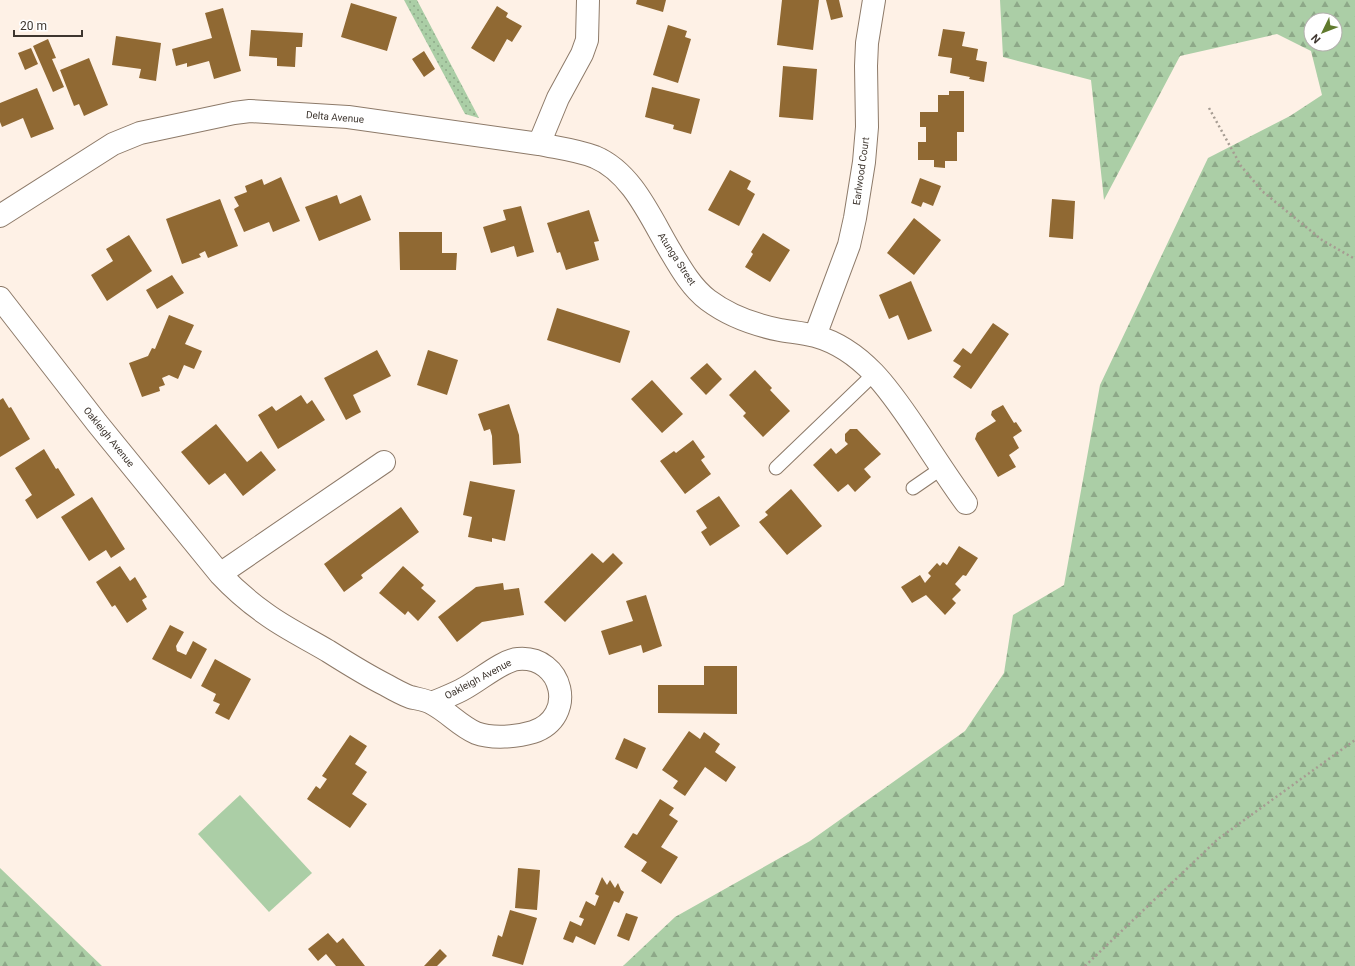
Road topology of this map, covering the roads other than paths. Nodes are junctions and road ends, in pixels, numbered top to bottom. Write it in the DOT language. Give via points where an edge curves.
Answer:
graph roads {
  1 [pos="588,0"];
  2 [pos="874,0"];
  3 [pos="539,144"];
  4 [pos="0,216"];
  5 [pos="0,298"];
  6 [pos="815,336"];
  7 [pos="875,373"];
  8 [pos="384,462"];
  9 [pos="776,468"];
  10 [pos="942,468"];
  11 [pos="912,488"];
  12 [pos="966,503"];
  13 [pos="220,574"];
  14 [pos="432,703"];
  1 -- 3 [label="street" via="586,40 582,54 558,98"];
  2 -- 6 [label="street, Earlwood Court" via="866,66 867,127 864,162 855,218 849,245"];
  3 -- 4 [label="street, Delta Avenue" via="348,117 234,112 140,132 126,138"];
  3 -- 6 [label="street, Atunga Street" via="580,152 613,168 627,181 682,270 707,299 722,309 759,325"];
  5 -- 13 [label="street, Oakleigh Avenue" via="97,423"];
  6 -- 7 [label="street, Atunga Street" via="839,346"];
  7 -- 9 [label="lane"];
  7 -- 10 [label="street, Atunga Street"];
  8 -- 13 [label="street"];
  10 -- 11 [label="lane"];
  10 -- 12 [label="street, Atunga Street"];
  13 -- 14 [label="street, Oakleigh Avenue" via="266,614 384,685"];
  14 -- 14 [label="street, Oakleigh Avenue" via="517,659 530,660 552,673 559,684 561,696 560,707 546,726 513,736 476,733"];
}
